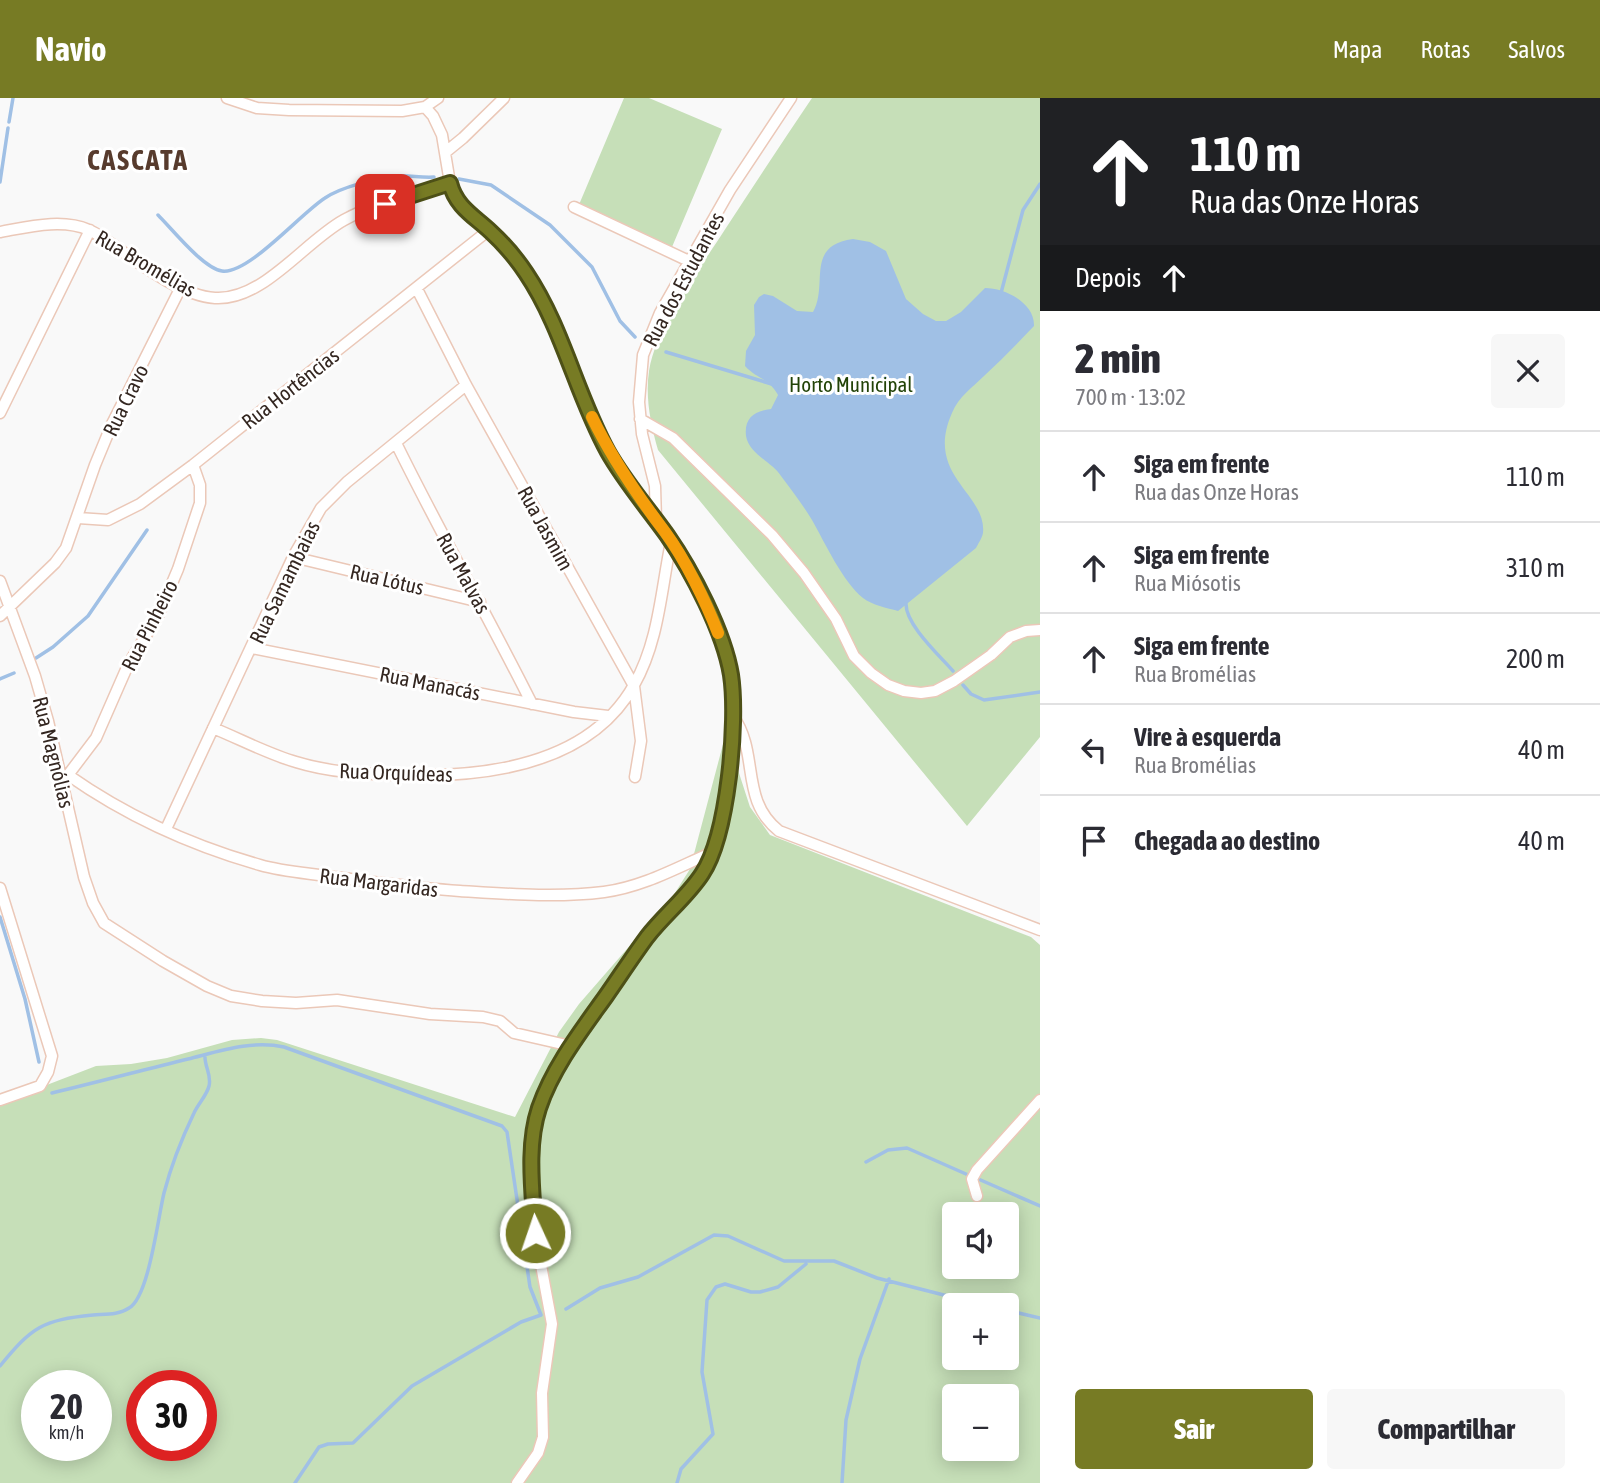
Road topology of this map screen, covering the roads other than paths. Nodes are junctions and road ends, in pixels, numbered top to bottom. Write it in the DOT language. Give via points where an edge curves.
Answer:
graph roads {
  1 [pos="227,98"];
  2 [pos="438,98"];
  3 [pos="504,98"];
  4 [pos="791,98"];
  5 [pos="425,107"];
  6 [pos="447,151"];
  7 [pos="450,183"];
  8 [pos="574,207"];
  9 [pos="90,230"];
  10 [pos="489,230"];
  11 [pos="0,232"];
  12 [pos="691,262"];
  13 [pos="181,287"];
  14 [pos="417,289"];
  15 [pos="466,384"];
  16 [pos="0,413"];
  17 [pos="640,419"];
  18 [pos="396,443"];
  19 [pos="193,465"];
  20 [pos="78,518"];
  21 [pos="656,521"];
  22 [pos="671,542"];
  23 [pos="293,557"];
  24 [pos="0,581"];
  25 [pos="480,602"];
  26 [pos="10,607"];
  27 [pos="0,616"];
  28 [pos="1040,630"];
  29 [pos="252,648"];
  30 [pos="634,686"];
  31 [pos="532,704"];
  32 [pos="608,716"];
  33 [pos="733,716"];
  34 [pos="212,728"];
  35 [pos="635,777"];
  36 [pos="65,778"];
  37 [pos="166,829"];
  38 [pos="713,852"];
  39 [pos="0,888"];
  40 [pos="1040,930"];
  41 [pos="571,1046"];
  42 [pos="0,1100"];
  43 [pos="1040,1100"];
  44 [pos="977,1196"];
  45 [pos="517,1483"];
  1 -- 5 [label="street" via="257,108 289,110"];
  2 -- 5 [label="street"];
  3 -- 6 [label="street"];
  4 -- 12 [label="street, Rua dos Estudantes" via="730,190"];
  5 -- 6 [label="street" via="437,122"];
  6 -- 7 [label="street"];
  7 -- 10 [label="street" via="457,202"];
  7 -- 13 [label="street, Rua Bromélias" via="347,218 264,282 238,295 214,298"];
  8 -- 12 [label="street"];
  9 -- 11 [label="street, Rua Bromélias" via="60,224"];
  9 -- 13 [label="street, Rua Bromélias"];
  9 -- 16 [label="street"];
  10 -- 14 [label="street, Rua Hortências"];
  10 -- 21 [label="street" via="527,275 555,327 608,452"];
  12 -- 17 [label="street, Rua dos Estudantes" via="660,313 643,355"];
  13 -- 20 [label="street, Rua Cravo" via="112,424"];
  14 -- 15 [label="street, Rua Jasmim"];
  14 -- 19 [label="street, Rua Hortências"];
  15 -- 18 [label="street, Rua Samambaias"];
  15 -- 30 [label="street, Rua Jasmim"];
  17 -- 21 [label="street, Rua dos Estudantes" via="655,486"];
  17 -- 28 [label="street" via="673,438 772,535 836,619 854,656 888,685 912,692 935,691 991,655 1010,637"];
  18 -- 23 [label="street, Rua Samambaias" via="332,495"];
  18 -- 25 [label="street, Rua Malvas"];
  19 -- 20 [label="street, Rua Hortências" via="108,520"];
  19 -- 36 [label="street, Rua Pinheiro" via="200,502 178,569 96,738"];
  20 -- 26 [label="street, Rua Cravo" via="55,563"];
  21 -- 22 [label="street"];
  22 -- 30 [label="street, Rua Orquídeas" via="657,622"];
  22 -- 33 [label="street" via="710,612 724,649 731,674"];
  23 -- 25 [label="street, Rua Lótus"];
  23 -- 29 [label="street, Rua Samambaias"];
  24 -- 26 [label="street, Rua Magnólias"];
  25 -- 31 [label="street, Rua Malvas"];
  26 -- 27 [label="street, Rua Cravo"];
  26 -- 36 [label="street, Rua Magnólias"];
  29 -- 31 [label="street, Rua Manacás"];
  29 -- 34 [label="street, Rua Samambaias"];
  30 -- 32 [label="street, Rua Orquídeas"];
  30 -- 35 [label="street, Rua Jasmim" via="642,741"];
  31 -- 32 [label="street, Rua Manacás"];
  32 -- 34 [label="street, Rua Orquídeas" via="575,743 533,761 433,777 315,767"];
  33 -- 38 [label="street" via="726,796"];
  33 -- 40 [label="street" via="746,739 756,803 779,831"];
  34 -- 37 [label="street, Rua Samambaias"];
  36 -- 37 [label="street, Rua Margaridas"];
  36 -- 41 [label="street, Rua Magnólias" via="84,877 104,923 196,980 231,996 262,1002 337,1000 483,1017 500,1021 514,1033"];
  37 -- 38 [label="street, Rua Margaridas" via="262,866 421,888 507,894 631,887"];
  38 -- 41 [label="street" via="702,874 647,938"];
  39 -- 42 [label="street" via="52,1056 43,1082 31,1091"];
  41 -- 45 [label="street" via="548,1085 534,1130 535,1233 552,1324 542,1392 543,1437 538,1453"];
  43 -- 44 [label="street" via="973,1176"];
}
